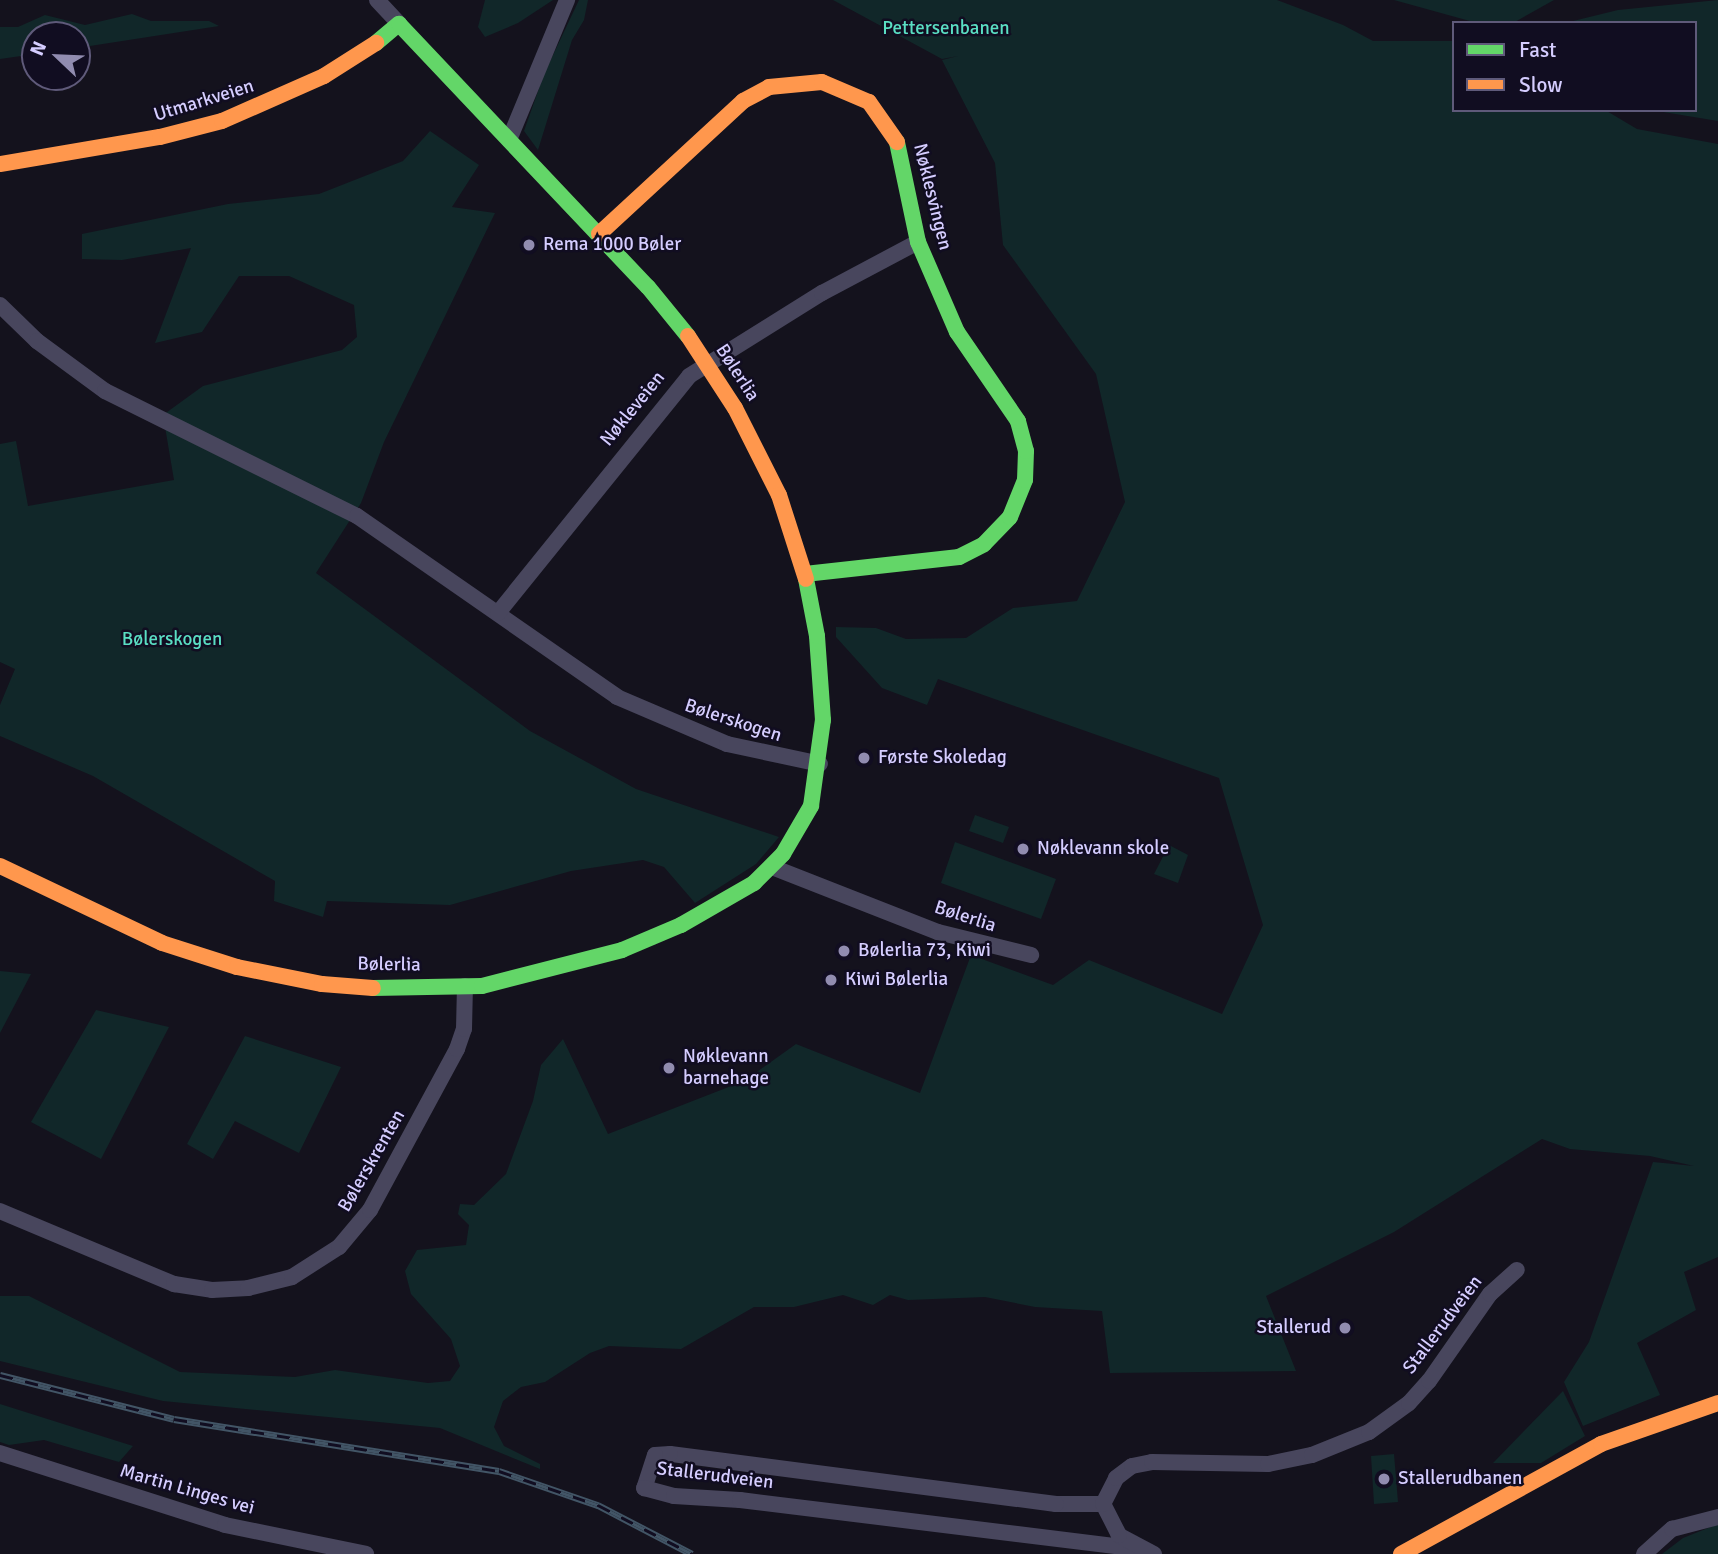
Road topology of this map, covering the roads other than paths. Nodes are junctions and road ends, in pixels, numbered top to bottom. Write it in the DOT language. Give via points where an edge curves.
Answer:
graph roads {
  1 [pos="377,0"];
  2 [pos="567,0"];
  3 [pos="399,24"];
  4 [pos="509,140"];
  5 [pos="0,164"];
  6 [pos="599,234"];
  7 [pos="918,242"];
  8 [pos="0,305"];
  9 [pos="706,364"];
  10 [pos="805,574"];
  11 [pos="498,613"];
  12 [pos="820,764"];
  13 [pos="0,866"];
  14 [pos="772,867"];
  15 [pos="1031,955"];
  16 [pos="465,986"];
  17 [pos="0,1211"];
  18 [pos="1517,1270"];
  19 [pos="1718,1403"];
  20 [pos="0,1453"];
  21 [pos="1104,1504"];
  22 [pos="1718,1517"];
  23 [pos="1147,1552"];
  24 [pos="366,1554"];
  25 [pos="1401,1554"];
  26 [pos="1644,1554"];
  1 -- 3 [label="street, Bølerlia"];
  2 -- 4 [label="street"];
  3 -- 4 [label="street, Bølerlia"];
  3 -- 5 [label="street, Utmarkveien" via="357,58 222,121 160,137"];
  4 -- 6 [label="street, Bølerlia"];
  6 -- 7 [label="street, Nøklesvingen" via="743,101 769,87 810,80 859,95 892,130 903,155"];
  6 -- 9 [label="street, Bølerlia" via="684,330"];
  7 -- 9 [label="street, Nøkleveien" via="831,288"];
  7 -- 10 [label="street, Nøklesvingen" via="957,331 1018,421 1026,466 1017,505 994,536 960,557"];
  8 -- 11 [label="street, Bølerskogen" via="37,341 105,391 357,516"];
  9 -- 10 [label="street, Bølerlia" via="768,468"];
  9 -- 11 [label="street, Nøkleveien" via="665,400"];
  10 -- 12 [label="street, Bølerlia" via="821,687"];
  11 -- 12 [label="street, Bølerskogen" via="575,671 646,712 727,744"];
  12 -- 14 [label="street, Bølerlia" via="805,819"];
  13 -- 16 [label="street, Bølerlia" via="162,943 237,967 322,984 394,989"];
  14 -- 15 [label="street, Bølerlia" via="938,932"];
  14 -- 16 [label="street, Bølerlia" via="728,900 622,950 531,976"];
  16 -- 17 [label="street, Bølerskrenten" via="464,1029 457,1049 370,1210 339,1247 292,1276 248,1288 212,1290 174,1284"];
  18 -- 21 [label="street, Stallerudveien" via="1490,1294 1409,1403 1369,1432 1311,1455 1268,1464 1141,1463 1116,1478"];
  19 -- 25 [label="street" via="1601,1444"];
  20 -- 24 [label="street, Martin Linges vei" via="211,1521"];
  21 -- 23 [label="street, Stallerudveien" via="1119,1535"];
  21 -- 23 [label="street, Stallerudveien" via="1056,1504 661,1454 650,1462 643,1488 674,1496 740,1500"];
  22 -- 26 [label="street" via="1672,1529"];
}
